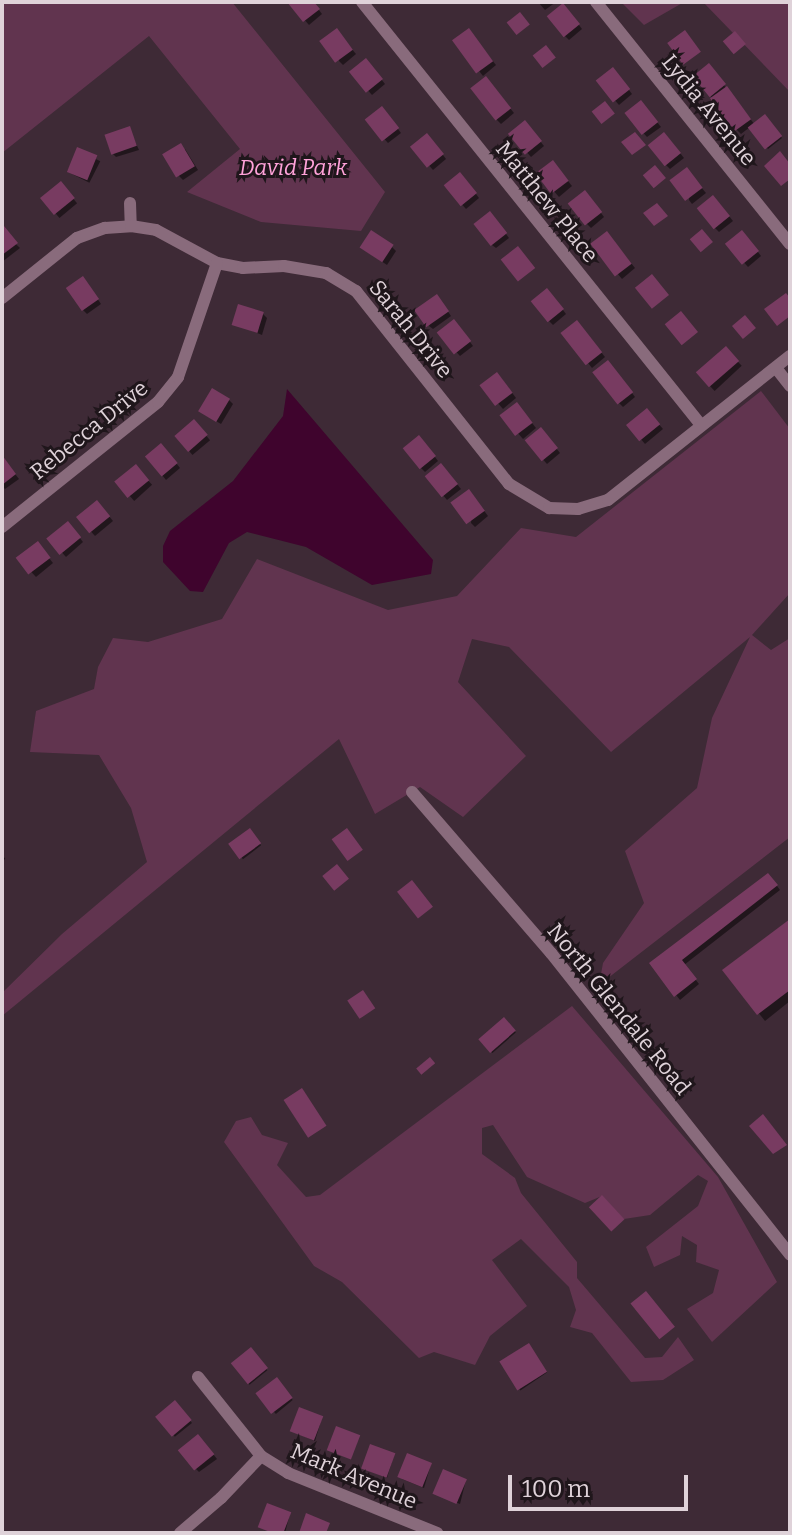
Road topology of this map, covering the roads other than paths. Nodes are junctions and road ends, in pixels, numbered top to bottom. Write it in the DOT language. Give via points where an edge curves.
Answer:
graph roads {
  1 [pos="362,2"];
  2 [pos="596,2"];
  3 [pos="130,203"];
  4 [pos="131,226"];
  5 [pos="790,244"];
  6 [pos="217,263"];
  7 [pos="2,298"];
  8 [pos="790,356"];
  9 [pos="776,368"];
  10 [pos="790,386"];
  11 [pos="701,425"];
  12 [pos="2,527"];
  13 [pos="412,792"];
  14 [pos="790,1255"];
  15 [pos="198,1377"];
  16 [pos="261,1456"];
  17 [pos="180,1533"];
  18 [pos="437,1533"];
  1 -- 11 [label="street, Matthew Place"];
  2 -- 5 [label="street, Lydia Avenue"];
  3 -- 4 [label="street"];
  4 -- 6 [label="street, Sarah Drive" via="156,230"];
  4 -- 7 [label="street, Sarah Drive" via="77,238"];
  6 -- 11 [label="street, Sarah Drive" via="326,273 356,291 509,484 549,508 578,509 608,500"];
  6 -- 12 [label="street, Rebecca Drive" via="178,377 158,402"];
  8 -- 9 [label="street"];
  9 -- 10 [label="street"];
  9 -- 11 [label="street, Sarah Drive"];
  13 -- 14 [label="street, North Glendale Road" via="551,953"];
  15 -- 16 [label="street, Mark Avenue"];
  16 -- 17 [label="street"];
  16 -- 18 [label="street, Mark Avenue" via="288,1473"];
}
